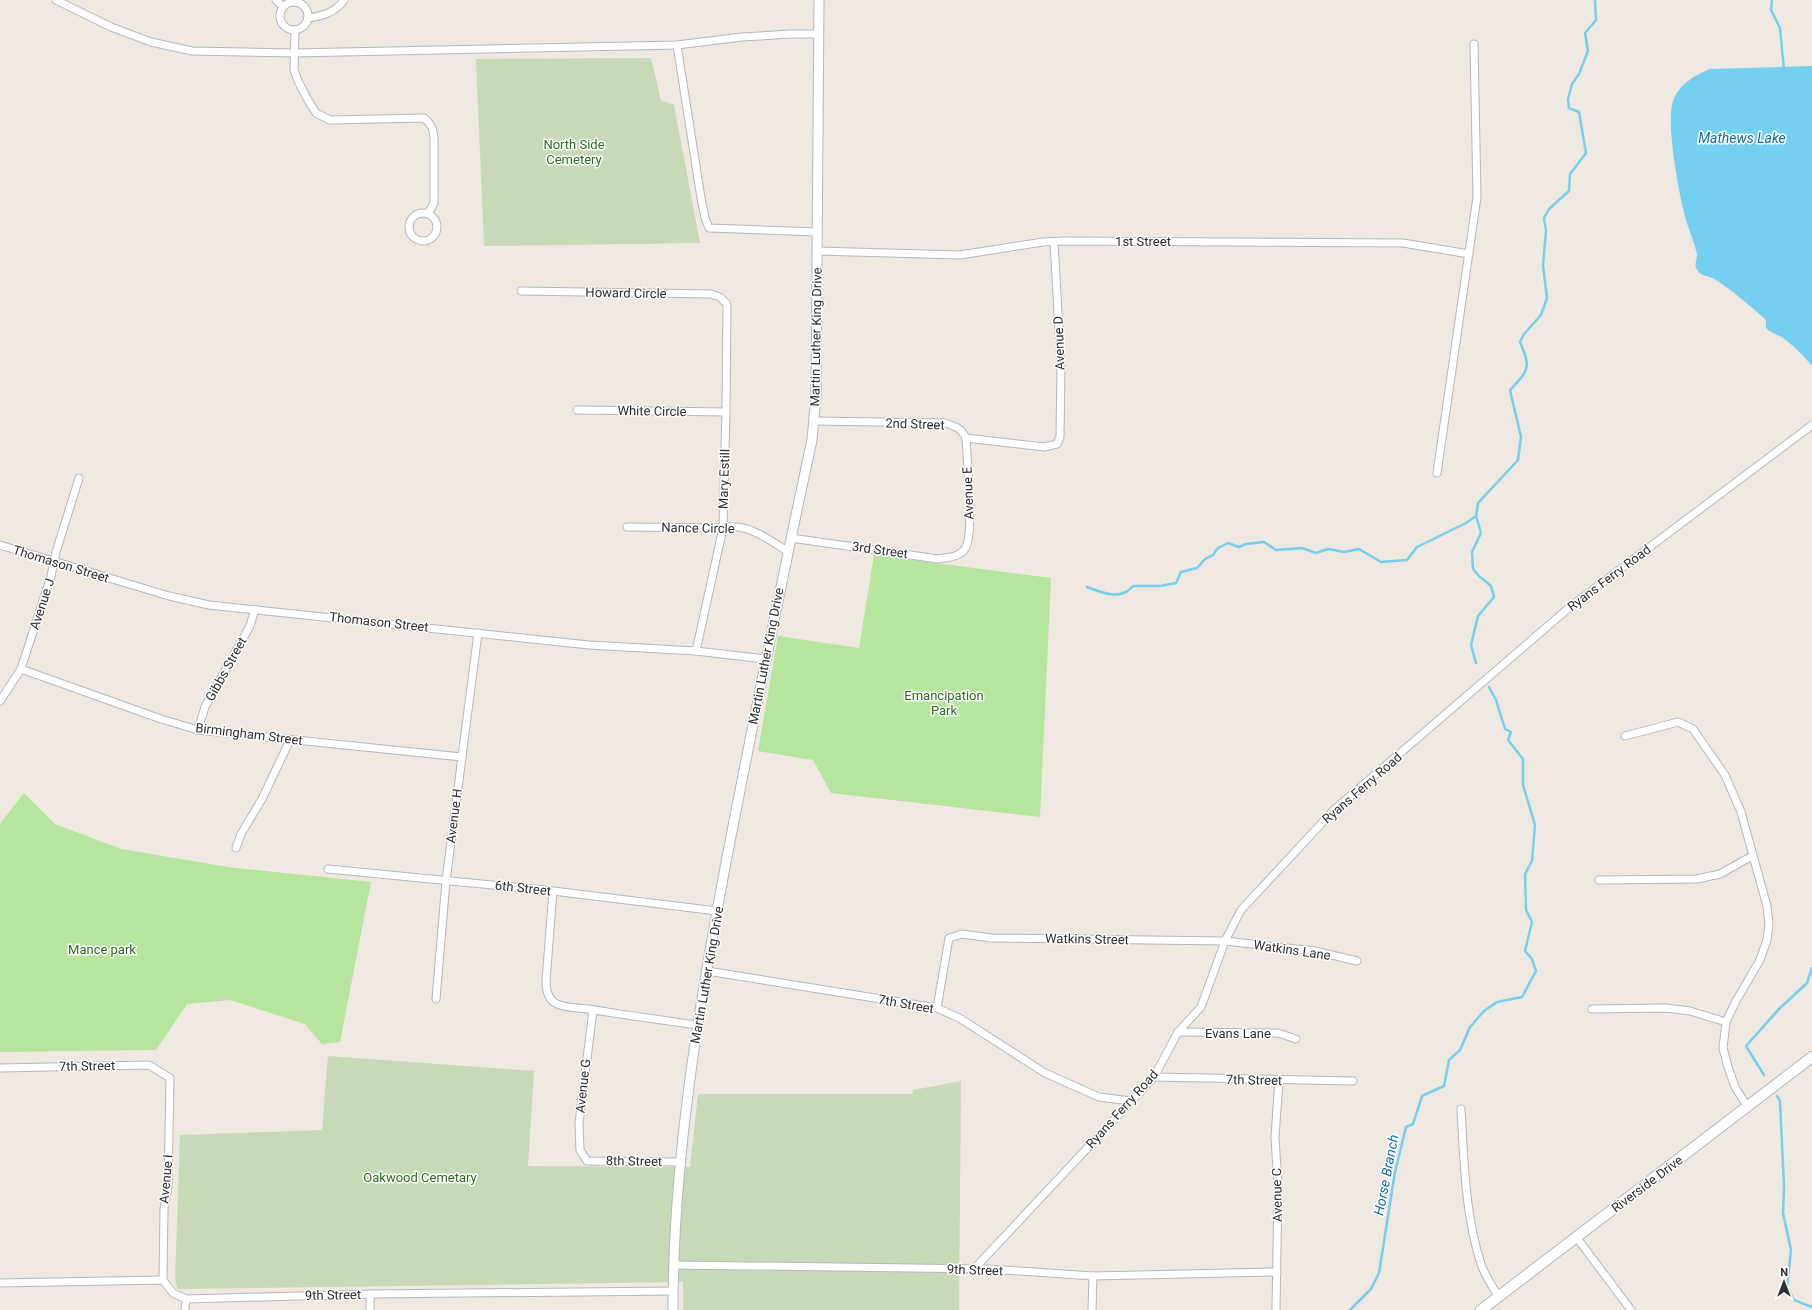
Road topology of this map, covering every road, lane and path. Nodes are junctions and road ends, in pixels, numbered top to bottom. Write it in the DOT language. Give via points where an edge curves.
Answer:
graph roads {
  1 [pos="56,0"];
  2 [pos="276,0"];
  3 [pos="344,0"];
  4 [pos="819,0"];
  5 [pos="283,7"];
  6 [pos="308,18"];
  7 [pos="295,30"];
  8 [pos="819,34"];
  9 [pos="1474,44"];
  10 [pos="677,45"];
  11 [pos="294,53"];
  12 [pos="428,214"];
  13 [pos="817,232"];
  14 [pos="1054,242"];
  15 [pos="817,251"];
  16 [pos="1469,254"];
  17 [pos="521,291"];
  18 [pos="727,304"];
  19 [pos="577,410"];
  20 [pos="726,412"];
  21 [pos="814,421"];
  22 [pos="1812,425"];
  23 [pos="966,438"];
  24 [pos="1437,473"];
  25 [pos="79,478"];
  26 [pos="627,527"];
  27 [pos="722,528"];
  28 [pos="790,538"];
  29 [pos="0,546"];
  30 [pos="965,548"];
  31 [pos="787,551"];
  32 [pos="54,563"];
  33 [pos="255,609"];
  34 [pos="478,633"];
  35 [pos="696,651"];
  36 [pos="765,659"];
  37 [pos="21,668"];
  38 [pos="0,701"];
  39 [pos="198,730"];
  40 [pos="1625,736"];
  41 [pos="290,740"];
  42 [pos="462,757"];
  43 [pos="236,848"];
  44 [pos="1752,856"];
  45 [pos="328,869"];
  46 [pos="1599,880"];
  47 [pos="446,881"];
  48 [pos="553,891"];
  49 [pos="718,911"];
  50 [pos="1225,941"];
  51 [pos="1357,961"];
  52 [pos="707,971"];
  53 [pos="436,999"];
  54 [pos="937,1008"];
  55 [pos="1592,1009"];
  56 [pos="593,1010"];
  57 [pos="1726,1022"];
  58 [pos="697,1025"];
  59 [pos="1178,1032"];
  60 [pos="1296,1039"];
  61 [pos="1812,1058"];
  62 [pos="0,1068"];
  63 [pos="1154,1077"];
  64 [pos="170,1078"];
  65 [pos="1279,1080"];
  66 [pos="1353,1081"];
  67 [pos="1131,1101"];
  68 [pos="1747,1106"];
  69 [pos="1462,1110"];
  70 [pos="587,1161"];
  71 [pos="681,1162"];
  72 [pos="1577,1238"];
  73 [pos="674,1265"];
  74 [pos="974,1269"];
  75 [pos="1277,1272"];
  76 [pos="1093,1276"];
  77 [pos="163,1280"];
  78 [pos="0,1283"];
  79 [pos="673,1291"];
  80 [pos="370,1294"];
  81 [pos="1499,1297"];
  82 [pos="186,1299"];
  83 [pos="185,1310"];
  84 [pos="370,1310"];
  85 [pos="673,1310"];
  86 [pos="1092,1310"];
  87 [pos="1276,1310"];
  88 [pos="1481,1310"];
  89 [pos="1631,1310"];
  1 -- 11 [label="street" via="111,27 151,42 192,52"];
  2 -- 5 [label="street"];
  3 -- 6 [label="street" via="330,13"];
  4 -- 8 [label="street, Martin Luther King Drive"];
  5 -- 6 [label="street" via="290,2 300,3 306,9"];
  5 -- 7 [label="street" via="280,21 286,28"];
  6 -- 7 [label="street" via="304,26"];
  7 -- 11 [label="street"];
  8 -- 10 [label="street" via="742,37"];
  8 -- 13 [label="street, Martin Luther King Drive"];
  9 -- 16 [label="street" via="1477,197"];
  10 -- 11 [label="street"];
  10 -- 13 [label="street" via="705,218 709,228"];
  11 -- 12 [label="street" via="294,70 308,100 316,113 323,118 424,118 430,122 434,138 434,203"];
  13 -- 15 [label="street, Martin Luther King Drive"];
  14 -- 15 [label="street, 1st Street" via="960,255"];
  14 -- 16 [label="street, 1st Street" via="1403,243"];
  14 -- 23 [label="street, Avenue D" via="1061,366 1060,437 1057,444 1044,447"];
  15 -- 21 [label="street, Martin Luther King Drive"];
  16 -- 24 [label="street"];
  17 -- 18 [label="street, Howard Circle" via="711,294 720,297"];
  18 -- 20 [label="street, Mary Estill"];
  19 -- 20 [label="street, White Circle"];
  20 -- 27 [label="street, Mary Estill"];
  21 -- 23 [label="street, 2nd Street" via="944,423 956,426"];
  21 -- 28 [label="street, Martin Luther King Drive"];
  22 -- 50 [label="street, Ryans Ferry Road" via="1570,607 1334,810 1241,910"];
  23 -- 30 [label="street, Avenue E" via="970,531"];
  25 -- 32 [label="street, Avenue J"];
  26 -- 27 [label="street, Nance Circle"];
  27 -- 31 [label="street, Nance Circle" via="731,526 759,533"];
  27 -- 35 [label="street, Mary Estill"];
  28 -- 30 [label="street, 3rd Street" via="938,559 957,556"];
  28 -- 31 [label="street, Martin Luther King Drive"];
  29 -- 32 [label="street, Thomason Street"];
  31 -- 36 [label="street, Martin Luther King Drive"];
  32 -- 33 [label="street, Thomason Street" via="169,596 209,605"];
  32 -- 37 [label="street, Avenue J"];
  33 -- 34 [label="street, Thomason Street"];
  33 -- 39 [label="street, Gibbs Street" via="250,626 205,707"];
  34 -- 35 [label="street, Thomason Street" via="589,645"];
  34 -- 42 [label="street, Avenue H"];
  35 -- 36 [label="street, Thomason Street"];
  36 -- 49 [label="street, Martin Luther King Drive"];
  37 -- 38 [label="street, Avenue J"];
  37 -- 39 [label="street, Birmingham Street"];
  39 -- 41 [label="street, Birmingham Street"];
  40 -- 44 [label="street" via="1678,722 1693,729 1725,775 1741,812"];
  41 -- 42 [label="street, Birmingham Street"];
  41 -- 43 [label="street"];
  42 -- 47 [label="street, Avenue H"];
  44 -- 46 [label="street" via="1720,874 1697,879"];
  44 -- 57 [label="street" via="1767,906 1767,940 1760,960"];
  45 -- 47 [label="street, 6th Street"];
  47 -- 48 [label="street, 6th Street"];
  47 -- 53 [label="street, Avenue H"];
  48 -- 49 [label="street, 6th Street"];
  48 -- 56 [label="street" via="546,990 549,998 560,1005"];
  49 -- 52 [label="street, Martin Luther King Drive"];
  50 -- 51 [label="street, Watkins Lane" via="1315,951"];
  50 -- 54 [label="street, Watkins Street" via="991,938 962,934 949,938"];
  50 -- 59 [label="street, Ryans Ferry Road" via="1202,1007"];
  52 -- 54 [label="street, 7th Street"];
  52 -- 58 [label="street, Martin Luther King Drive"];
  54 -- 67 [label="street, 7th Street" via="961,1019 1045,1073 1099,1097"];
  55 -- 57 [label="street" via="1666,1008 1690,1011"];
  56 -- 58 [label="street"];
  56 -- 70 [label="street, Avenue G" via="580,1123 580,1150"];
  57 -- 68 [label="street" via="1724,1048 1728,1067 1735,1087"];
  58 -- 71 [label="street, Martin Luther King Drive"];
  59 -- 60 [label="street, Evans Lane" via="1278,1033"];
  59 -- 63 [label="street, Ryans Ferry Road"];
  61 -- 68 [label="main road, Riverside Drive"];
  62 -- 64 [label="street, 7th Street" via="149,1065"];
  63 -- 65 [label="street, 7th Street"];
  63 -- 67 [label="street, Ryans Ferry Road"];
  64 -- 77 [label="street, Avenue I"];
  65 -- 66 [label="street, 7th Street"];
  65 -- 75 [label="street, Avenue C" via="1275,1137 1278,1186"];
  67 -- 74 [label="street, Ryans Ferry Road"];
  68 -- 72 [label="main road, Riverside Drive"];
  69 -- 81 [label="street" via="1464,1162 1471,1221 1481,1264"];
  70 -- 71 [label="street, 8th Street"];
  71 -- 73 [label="street, Martin Luther King Drive"];
  72 -- 81 [label="main road, Riverside Drive"];
  72 -- 89 [label="street"];
  73 -- 74 [label="street, 9th Street"];
  73 -- 79 [label="street, Martin Luther King Drive"];
  74 -- 76 [label="street, 9th Street"];
  75 -- 76 [label="street, 9th Street"];
  75 -- 87 [label="street, Avenue C"];
  76 -- 86 [label="street"];
  77 -- 78 [label="street"];
  77 -- 82 [label="street" via="173,1293"];
  79 -- 80 [label="street, 9th Street"];
  79 -- 85 [label="street, Martin Luther King Drive"];
  80 -- 82 [label="street, 9th Street"];
  80 -- 84 [label="street"];
  81 -- 88 [label="main road, Riverside Drive"];
  82 -- 83 [label="street"];
}
